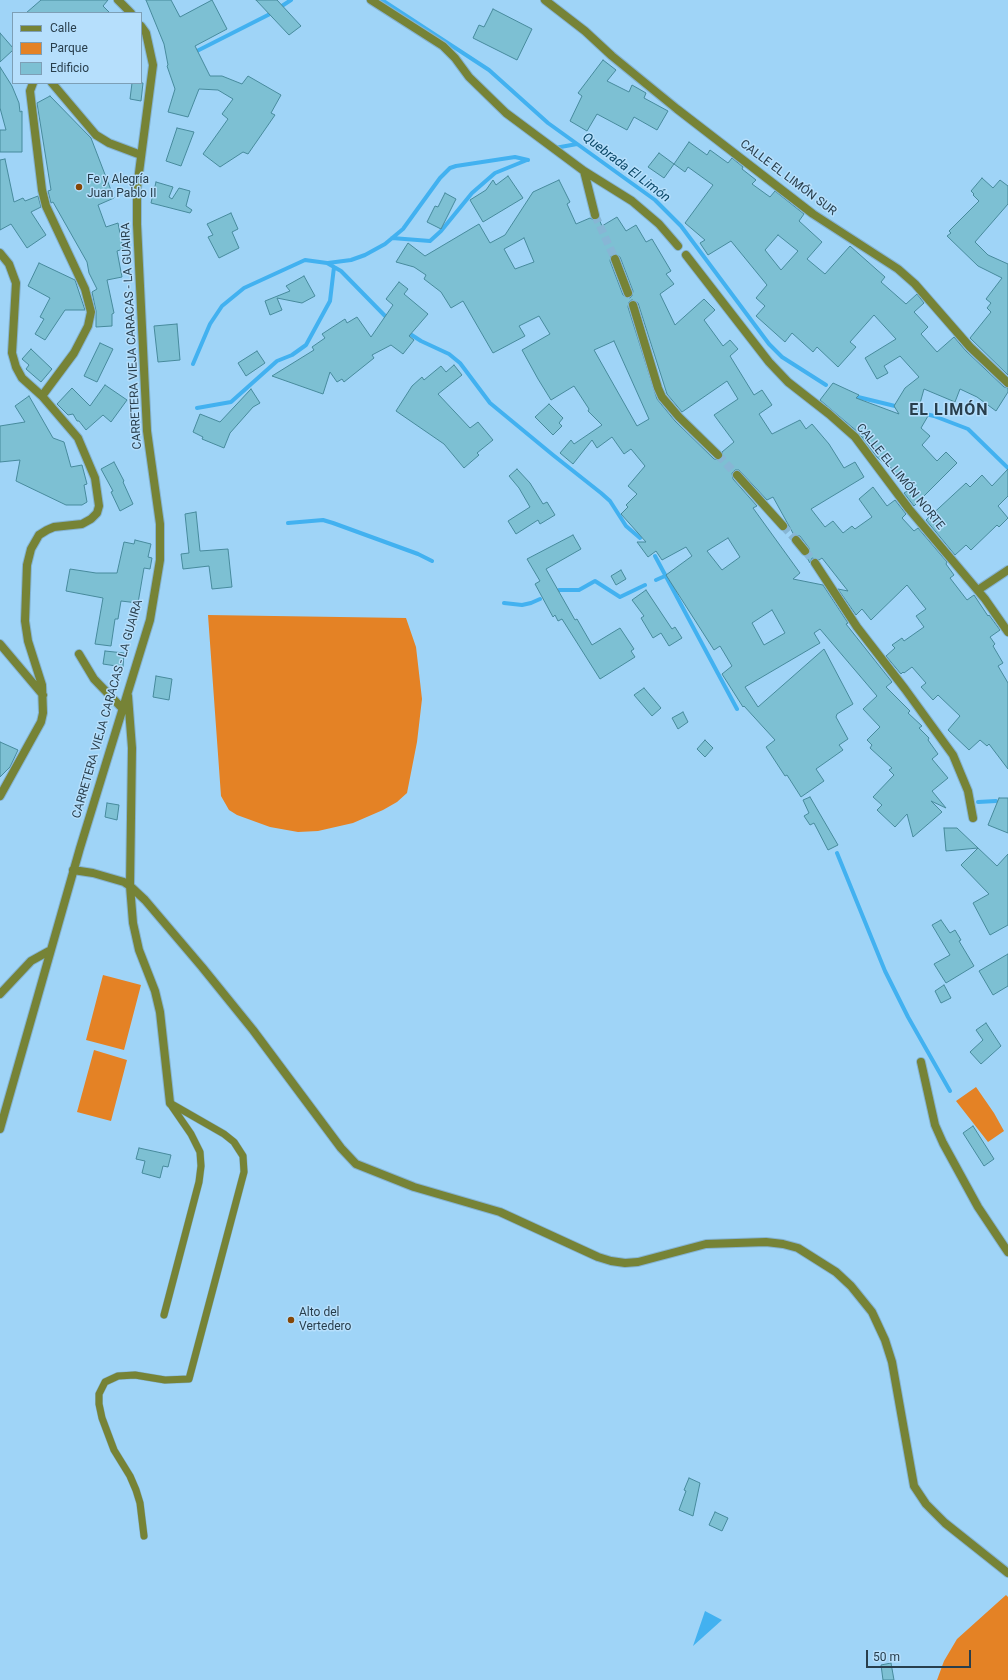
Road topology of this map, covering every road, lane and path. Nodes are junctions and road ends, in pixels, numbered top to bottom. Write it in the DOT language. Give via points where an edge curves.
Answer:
graph roads {
  1 [pos="118,0"];
  2 [pos="371,0"];
  3 [pos="545,0"];
  4 [pos="130,12"];
  5 [pos="142,27"];
  6 [pos="33,84"];
  7 [pos="53,84"];
  8 [pos="141,155"];
  9 [pos="584,171"];
  10 [pos="595,216"];
  11 [pos="678,246"];
  12 [pos="0,253"];
  13 [pos="686,255"];
  14 [pos="615,259"];
  15 [pos="628,293"];
  16 [pos="633,305"];
  17 [pos="1008,383"];
  18 [pos="42,396"];
  19 [pos="718,455"];
  20 [pos="736,475"];
  21 [pos="783,526"];
  22 [pos="796,540"];
  23 [pos="805,551"];
  24 [pos="815,563"];
  25 [pos="1008,570"];
  26 [pos="978,590"];
  27 [pos="1008,632"];
  28 [pos="0,644"];
  29 [pos="79,654"];
  30 [pos="128,691"];
  31 [pos="43,695"];
  32 [pos="122,708"];
  33 [pos="0,796"];
  34 [pos="973,818"];
  35 [pos="73,870"];
  36 [pos="130,886"];
  37 [pos="49,951"];
  38 [pos="0,994"];
  39 [pos="921,1062"];
  40 [pos="170,1103"];
  41 [pos="0,1129"];
  42 [pos="1008,1252"];
  43 [pos="164,1315"];
  44 [pos="144,1536"];
  45 [pos="1008,1573"];
  1 -- 4 [label="street"];
  2 -- 9 [label="street" via="443,46 469,77 506,113"];
  3 -- 17 [label="street, CALLE EL LIMÓN SUR" via="677,109 813,214 898,269 916,284 970,347"];
  5 -- 8 [label="street, CARRETERA VIEJA CARACAS - LA GUAIRA" via="146,32 153,65"];
  6 -- 18 [label="street" via="30,92 46,206 85,290 91,312 88,326 74,353"];
  7 -- 8 [label="street" via="96,135 109,143"];
  8 -- 30 [label="street, CARRETERA VIEJA CARACAS - LA GUAIRA" via="137,188 137,224 142,334 147,430 161,545 150,620"];
  9 -- 10 [label="street"];
  9 -- 11 [label="street" via="632,200 659,224"];
  12 -- 18 [label="street" via="9,264 16,283 12,353 16,367 22,378"];
  13 -- 26 [label="street, CALLE EL LIMÓN NORTE" via="788,382 855,437 909,509"];
  14 -- 15 [label="street"];
  16 -- 19 [label="street" via="662,397"];
  18 -- 31 [label="street" via="78,438 95,478 99,506 97,513 82,524 54,527 37,538 26,565 25,621"];
  20 -- 21 [label="street"];
  22 -- 23 [label="street"];
  24 -- 34 [label="street" via="857,627 953,756 968,791"];
  25 -- 26 [label="street"];
  26 -- 27 [label="street, CALLE EL LIMÓN NORTE"];
  28 -- 31 [label="street"];
  29 -- 32 [label="street" via="94,679"];
  30 -- 32 [label="street, CARRETERA VIEJA CARACAS - LA GUAIRA"];
  30 -- 36 [label="street" via="132,748"];
  31 -- 33 [label="street" via="41,722"];
  32 -- 35 [label="street, CARRETERA VIEJA CARACAS - LA GUAIRA"];
  35 -- 36 [label="street" via="93,873"];
  35 -- 37 [label="street, CARRETERA VIEJA CARACAS - LA GUAIRA"];
  36 -- 40 [label="street" via="133,923 139,950 160,1012"];
  36 -- 45 [label="street" via="202,967 356,1164 414,1187 500,1212 611,1261 638,1262 706,1244 766,1242 798,1248 836,1272 872,1312 885,1340 892,1362 914,1486 926,1504 945,1523"];
  37 -- 38 [label="street" via="31,961"];
  37 -- 41 [label="street, CARRETERA VIEJA CARACAS - LA GUAIRA"];
  39 -- 42 [label="street" via="935,1125 943,1143 978,1207"];
  40 -- 43 [label="lane" via="200,1152 201,1166"];
  40 -- 44 [label="lane" via="234,1142 243,1156 244,1172 189,1379 165,1380 136,1375 118,1376 105,1382 99,1394 98,1404 114,1450 130,1476 138,1497"];
}
